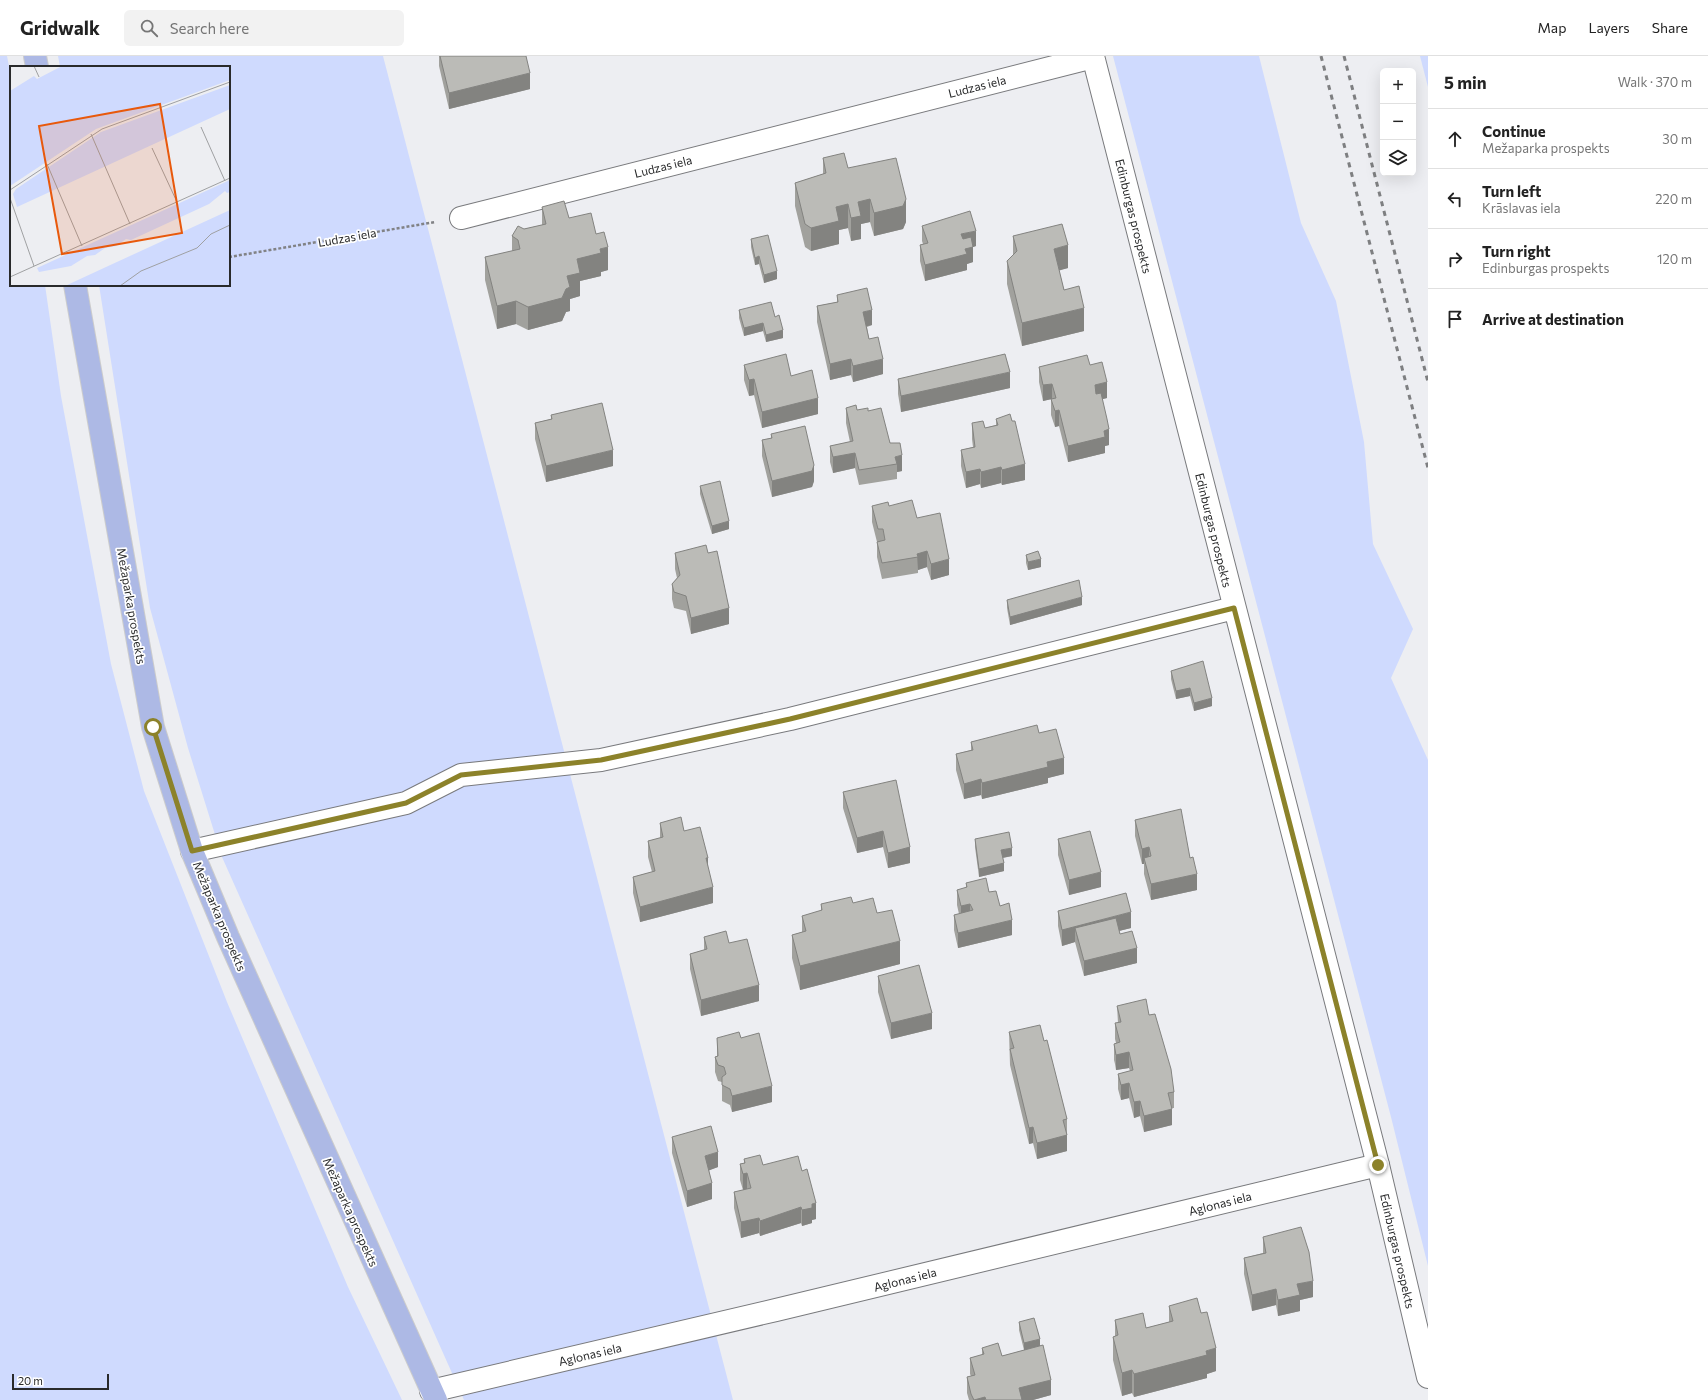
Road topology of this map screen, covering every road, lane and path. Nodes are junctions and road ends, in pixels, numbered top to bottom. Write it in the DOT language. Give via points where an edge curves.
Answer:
graph roads {
  1 [pos="35,56"];
  2 [pos="1093,56"];
  3 [pos="37,66"];
  4 [pos="461,218"];
  5 [pos="230,257"];
  6 [pos="75,286"];
  7 [pos="1234,608"];
  8 [pos="192,851"];
  9 [pos="1378,1165"];
  10 [pos="1428,1377"];
  11 [pos="433,1395"];
  1 -- 3 [label="main road"];
  2 -- 4 [label="street, Ludzas iela"];
  2 -- 7 [label="street, Edinburgas prospekts"];
  4 -- 5 [label="path, Ludzas iela"];
  6 -- 8 [label="main road, Mežaparka prospekts" via="153,727"];
  7 -- 8 [label="street" via="790,719 616,757 461,775 406,803"];
  7 -- 9 [label="street, Edinburgas prospekts"];
  8 -- 11 [label="main road, Mežaparka prospekts"];
  9 -- 10 [label="street, Edinburgas prospekts"];
  9 -- 11 [label="street, Aglonas iela"];
}
